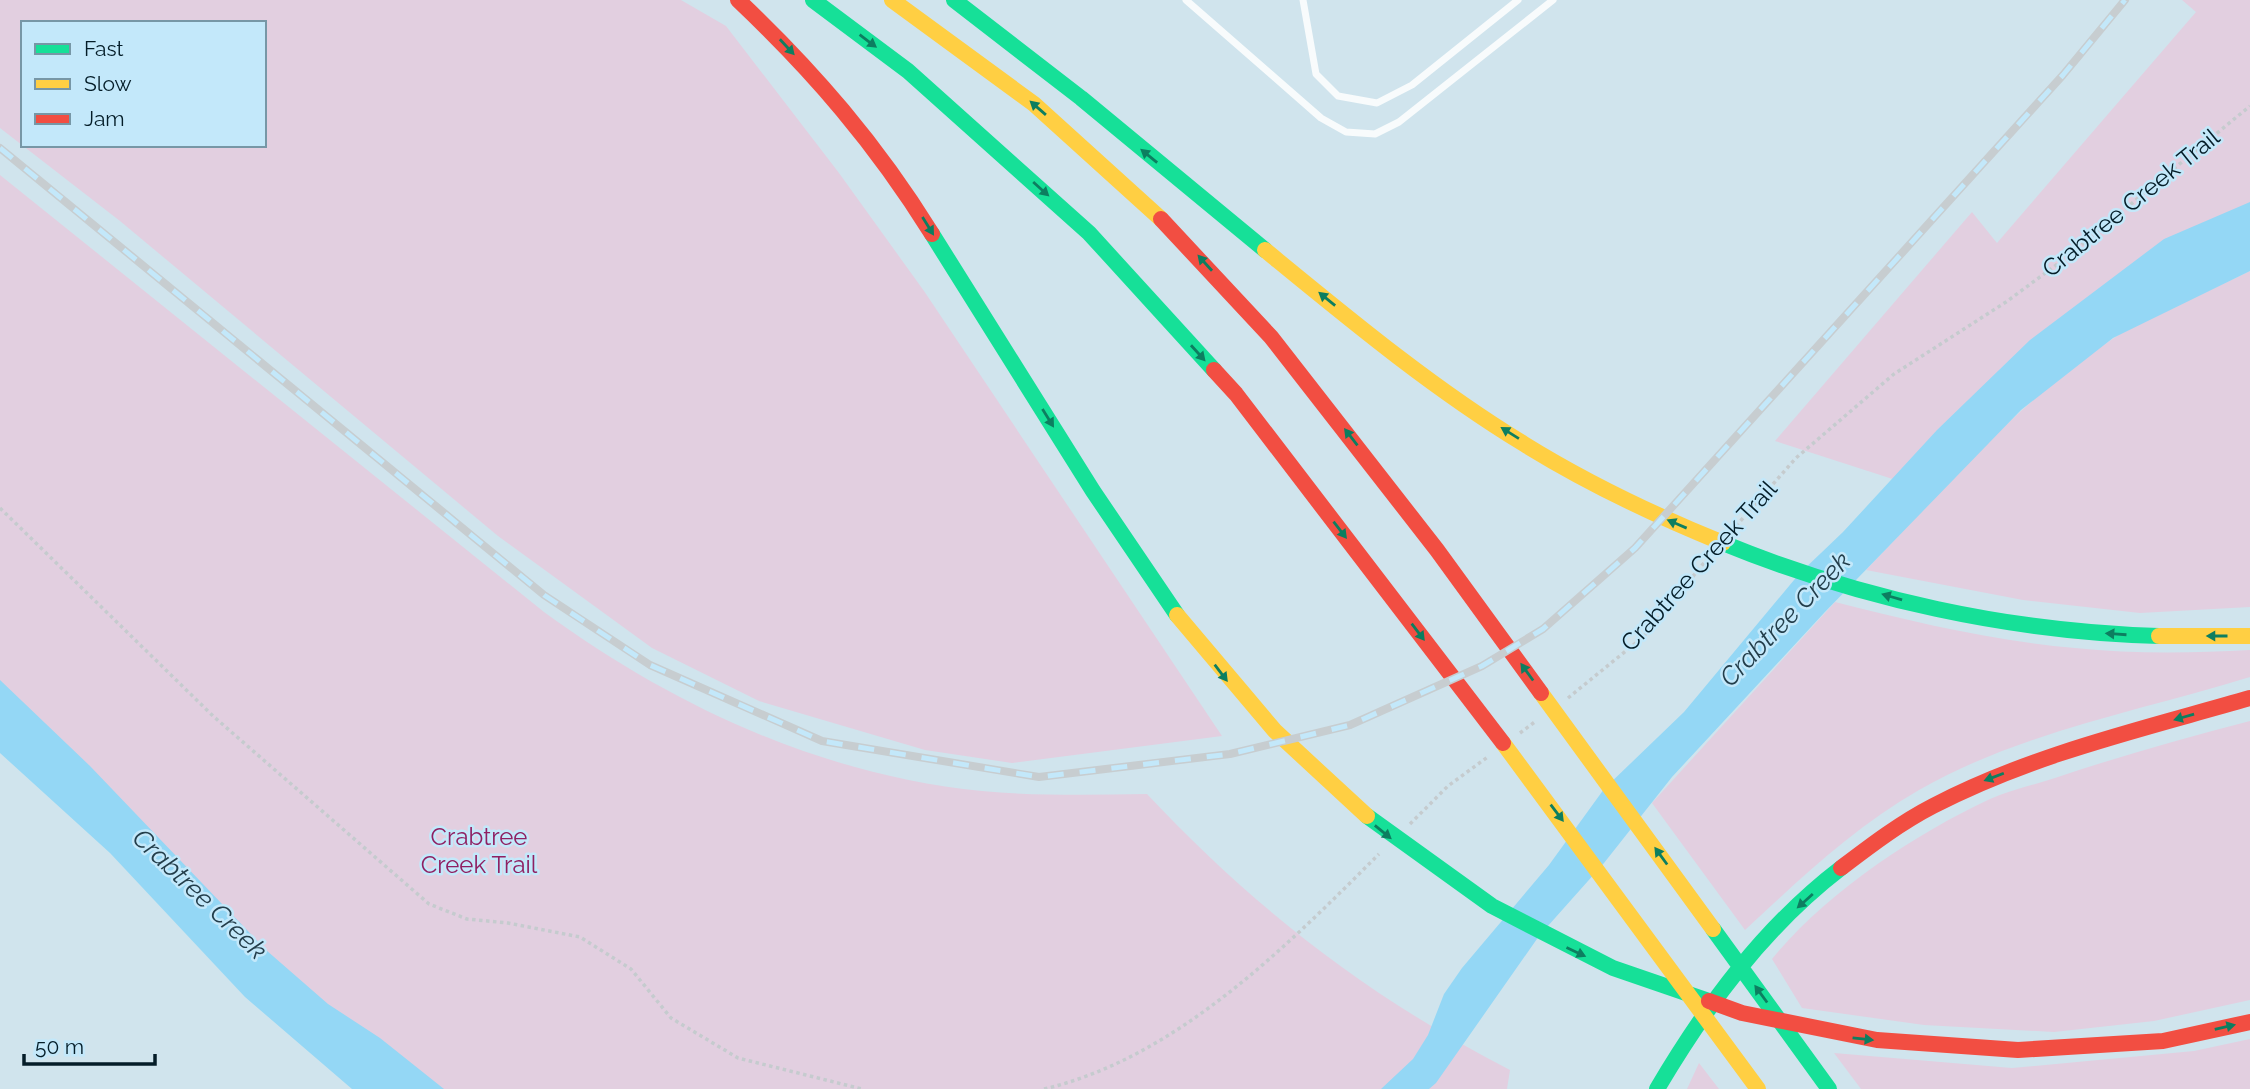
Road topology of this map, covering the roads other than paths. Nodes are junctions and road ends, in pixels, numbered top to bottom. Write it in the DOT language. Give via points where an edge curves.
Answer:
graph roads {
  1 [pos="738,0"];
  2 [pos="813,0"];
  3 [pos="891,0"];
  4 [pos="954,0"];
  5 [pos="1186,0"];
  6 [pos="1303,0"];
  7 [pos="1518,0"];
  8 [pos="1553,0"];
  9 [pos="2250,636"];
  10 [pos="2250,698"];
  11 [pos="2250,1021"];
  12 [pos="1657,1089"];
  13 [pos="1758,1089"];
  14 [pos="1829,1089"];
  1 -- 11 [label="highway, one-way" via="841,106 904,188 1067,448 1180,619 1237,693 1302,761 1388,836 1498,910 1562,946 1675,995 1838,1037 1959,1050 2060,1050 2168,1041"];
  2 -- 13 [label="highway, one-way" via="908,71 1089,233 1236,394 1563,822"];
  14 -- 3 [label="highway, one-way" via="1437,550 1271,337 1181,237 1034,104"];
  9 -- 4 [label="highway, one-way" via="2064,630 1941,611 1759,559 1650,513 1459,402"];
  5 -- 8 [label="lane" via="1321,118 1346,132 1375,134 1438,93"];
  6 -- 7 [label="lane" via="1316,74 1338,96 1377,103 1412,85"];
  10 -- 12 [label="highway, one-way" via="2058,753 1969,788 1909,820 1846,864 1775,928 1679,1048"];
}
